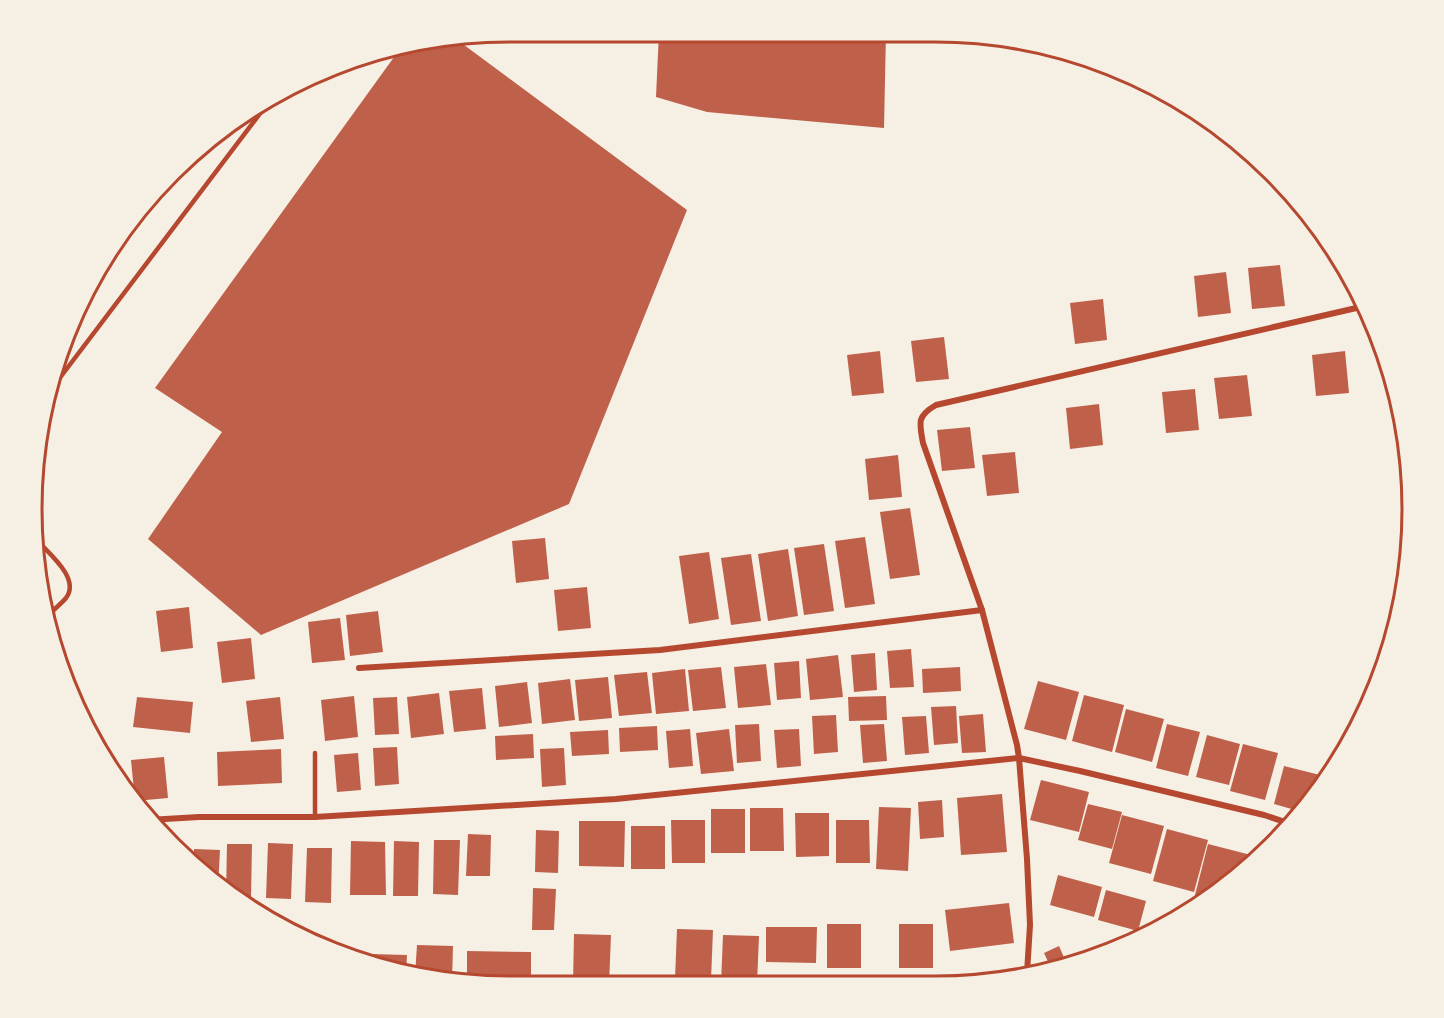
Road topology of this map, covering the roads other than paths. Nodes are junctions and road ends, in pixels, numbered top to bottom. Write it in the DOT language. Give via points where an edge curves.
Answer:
graph roads {
  1 [pos="258,116"];
  2 [pos="1357,308"];
  3 [pos="62,375"];
  4 [pos="44,548"];
  5 [pos="982,610"];
  6 [pos="53,611"];
  7 [pos="359,668"];
  8 [pos="315,753"];
  9 [pos="1019,758"];
  10 [pos="315,816"];
  11 [pos="160,819"];
  12 [pos="1282,821"];
  13 [pos="1027,967"];
  1 -- 3 [label="lane"];
  2 -- 5 [label="street" via="936,405 926,411 920,426 923,443"];
  4 -- 6 [label="lane" via="67,573 69,582 67,597"];
  5 -- 7 [label="street" via="660,650"];
  5 -- 9 [label="street"];
  8 -- 10 [label="lane"];
  9 -- 10 [label="street" via="616,799"];
  9 -- 12 [label="street"];
  9 -- 13 [label="street" via="1030,925"];
  10 -- 11 [label="street"];
}
